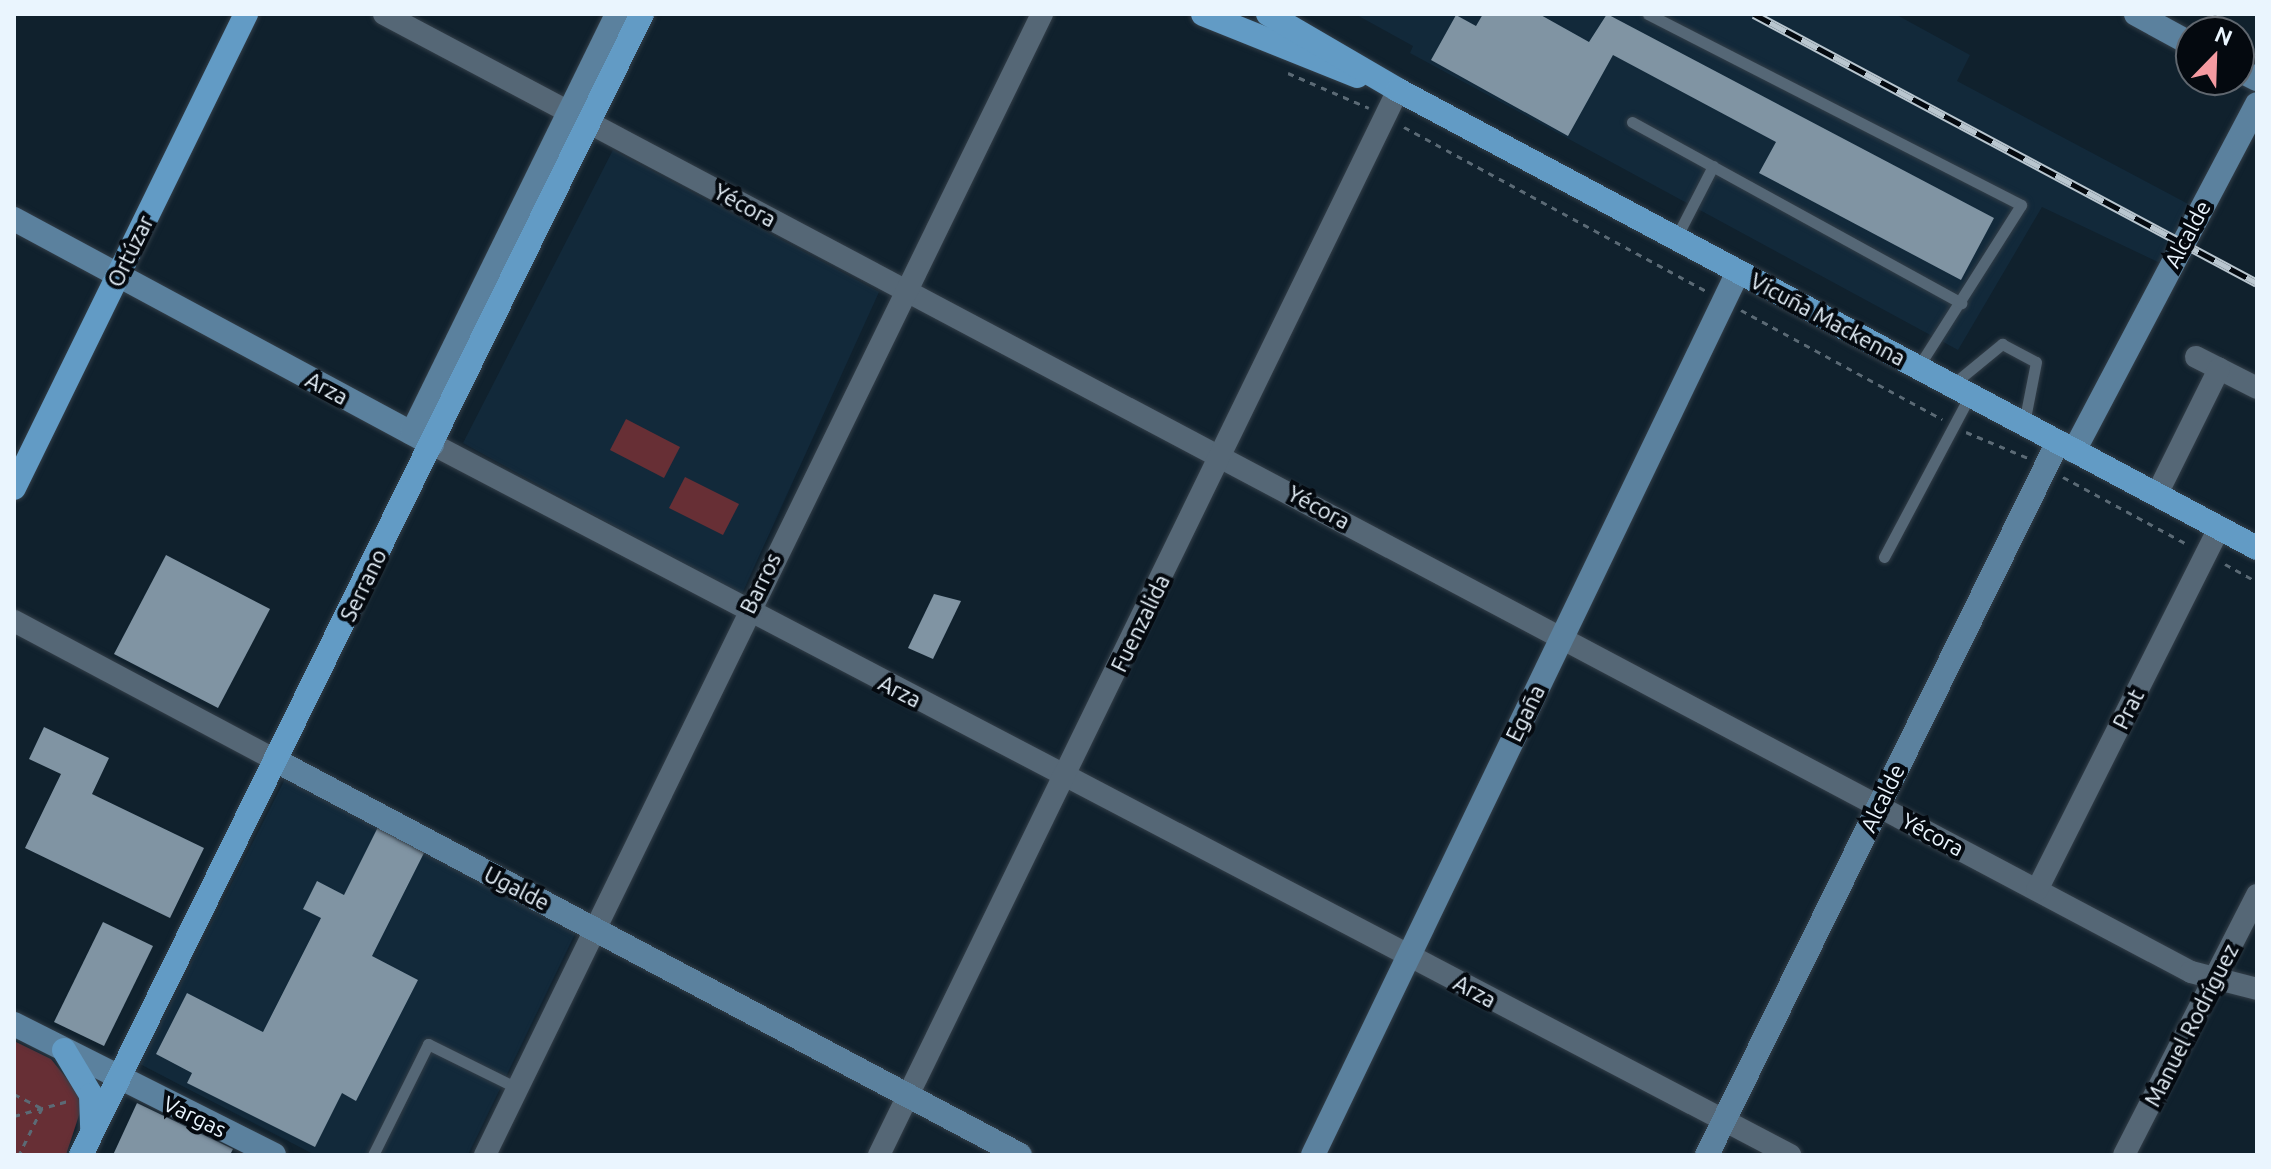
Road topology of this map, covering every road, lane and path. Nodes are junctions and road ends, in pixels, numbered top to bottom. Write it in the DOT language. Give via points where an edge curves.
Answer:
graph roads {
  1 [pos="246,14"];
  2 [pos="384,14"];
  3 [pos="617,14"];
  4 [pos="642,14"];
  5 [pos="1042,14"];
  6 [pos="1203,14"];
  7 [pos="1268,14"];
  8 [pos="1648,14"];
  9 [pos="2136,14"];
  10 [pos="2175,35"];
  11 [pos="1398,90"];
  12 [pos="2257,104"];
  13 [pos="579,117"];
  14 [pos="1632,122"];
  15 [pos="2257,142"];
  16 [pos="1713,166"];
  17 [pos="14,219"];
  18 [pos="1676,238"];
  19 [pos="1738,272"];
  20 [pos="118,276"];
  21 [pos="906,291"];
  22 [pos="1961,303"];
  23 [pos="2196,357"];
  24 [pos="1918,367"];
  25 [pos="2219,369"];
  26 [pos="2257,388"];
  27 [pos="1961,390"];
  28 [pos="2024,424"];
  29 [pos="422,439"];
  30 [pos="2072,450"];
  31 [pos="1222,455"];
  32 [pos="14,488"];
  33 [pos="2157,494"];
  34 [pos="2219,528"];
  35 [pos="2257,548"];
  36 [pos="1884,557"];
  37 [pos="746,612"];
  38 [pos="14,621"];
  39 [pos="1562,637"];
  40 [pos="275,760"];
  41 [pos="1064,775"];
  42 [pos="1879,806"];
  43 [pos="2037,890"];
  44 [pos="2257,895"];
  45 [pos="594,928"];
  46 [pos="1407,955"];
  47 [pos="2216,976"];
  48 [pos="2257,989"];
  49 [pos="14,1024"];
  50 [pos="64,1050"];
  51 [pos="117,1078"];
  52 [pos="517,1088"];
  53 [pos="14,1094"];
  54 [pos="91,1095"];
  55 [pos="909,1095"];
  56 [pos="42,1108"];
  57 [pos="14,1116"];
  58 [pos="1724,1121"];
  59 [pos="85,1147"];
  60 [pos="19,1155"];
  61 [pos="274,1155"];
  62 [pos="373,1155"];
  63 [pos="485,1155"];
  64 [pos="879,1155"];
  65 [pos="1020,1155"];
  66 [pos="1313,1155"];
  67 [pos="1707,1155"];
  68 [pos="1790,1155"];
  69 [pos="2124,1155"];
  1 -- 20 [label="main road, Ortúzar"];
  2 -- 13 [label="street, Yécora"];
  3 -- 13 [label="street, Serrano"];
  4 -- 13 [label="main road, Serrano"];
  5 -- 21 [label="street, Barros"];
  6 -- 11 [label="main road, Vicuña Mackenna"];
  7 -- 11 [label="main road, Vicuña Mackenna"];
  8 -- 22 [label="lane" via="2021,205"];
  9 -- 10 [label="street"];
  11 -- 18 [label="main road, Vicuña Mackenna"];
  11 -- 31 [label="street, Fuenzalida"];
  12 -- 30 [label="street, Alcalde"];
  13 -- 21 [label="street, Yécora"];
  13 -- 29 [label="main road, Serrano"];
  14 -- 16 [label="lane"];
  15 -- 30 [label="street, Alcalde"];
  16 -- 18 [label="lane"];
  16 -- 22 [label="lane"];
  17 -- 20 [label="street, Arza"];
  18 -- 19 [label="main road, Vicuña Mackenna"];
  19 -- 24 [label="main road, Vicuña Mackenna"];
  19 -- 39 [label="street, Egaña"];
  20 -- 29 [label="street, Arza"];
  20 -- 32 [label="main road, Ortúzar"];
  21 -- 31 [label="street, Yécora"];
  21 -- 37 [label="street, Barros"];
  22 -- 24 [label="lane"];
  23 -- 25 [label="street"];
  24 -- 27 [label="main road, Vicuña Mackenna"];
  25 -- 26 [label="street"];
  25 -- 33 [label="street"];
  27 -- 28 [label="main road, Vicuña Mackenna"];
  27 -- 28 [label="lane" via="2002,344 2036,362"];
  27 -- 36 [label="lane"];
  28 -- 30 [label="main road, Vicuña Mackenna"];
  29 -- 37 [label="street, Arza"];
  29 -- 40 [label="main road, Serrano"];
  30 -- 33 [label="main road, Vicuña Mackenna"];
  30 -- 42 [label="street, Alcalde"];
  31 -- 39 [label="street, Yécora"];
  31 -- 41 [label="street, Fuenzalida"];
  33 -- 34 [label="main road, Vicuña Mackenna"];
  34 -- 35 [label="main road, Vicuña Mackenna"];
  34 -- 43 [label="street, Prat"];
  37 -- 41 [label="street, Arza"];
  37 -- 45 [label="street, Barros"];
  38 -- 40 [label="street, Ugalde"];
  39 -- 42 [label="street, Yécora"];
  39 -- 46 [label="street, Egaña"];
  40 -- 45 [label="street, Ugalde"];
  40 -- 51 [label="main road, Serrano"];
  41 -- 46 [label="street, Arza"];
  41 -- 55 [label="street, Fuenzalida"];
  42 -- 43 [label="street, Yécora"];
  42 -- 58 [label="street, Alcalde"];
  43 -- 47 [label="street, Yécora" via="2191,972"];
  44 -- 47 [label="street, Manuel Rodríguez"];
  45 -- 52 [label="street, Barros"];
  45 -- 55 [label="street, Ugalde"];
  46 -- 58 [label="street, Arza"];
  46 -- 66 [label="street, Egaña"];
  47 -- 48 [label="street, Yécora"];
  47 -- 69 [label="street, Manuel Rodríguez"];
  49 -- 50 [label="street, Vargas"];
  50 -- 51 [label="street, Vargas"];
  50 -- 54 [label="main road"];
  51 -- 59 [label="main road, Serrano"];
  51 -- 61 [label="street, Vargas"];
  52 -- 62 [label="lane" via="428,1044"];
  52 -- 63 [label="street, Barros"];
  53 -- 56 [label="path"];
  54 -- 56 [label="path"];
  54 -- 59 [label="main road"];
  55 -- 64 [label="street, Fuenzalida"];
  55 -- 65 [label="street, Ugalde"];
  56 -- 57 [label="path"];
  56 -- 60 [label="path"];
  58 -- 67 [label="street, Alcalde"];
  58 -- 68 [label="street, Arza"];
}
